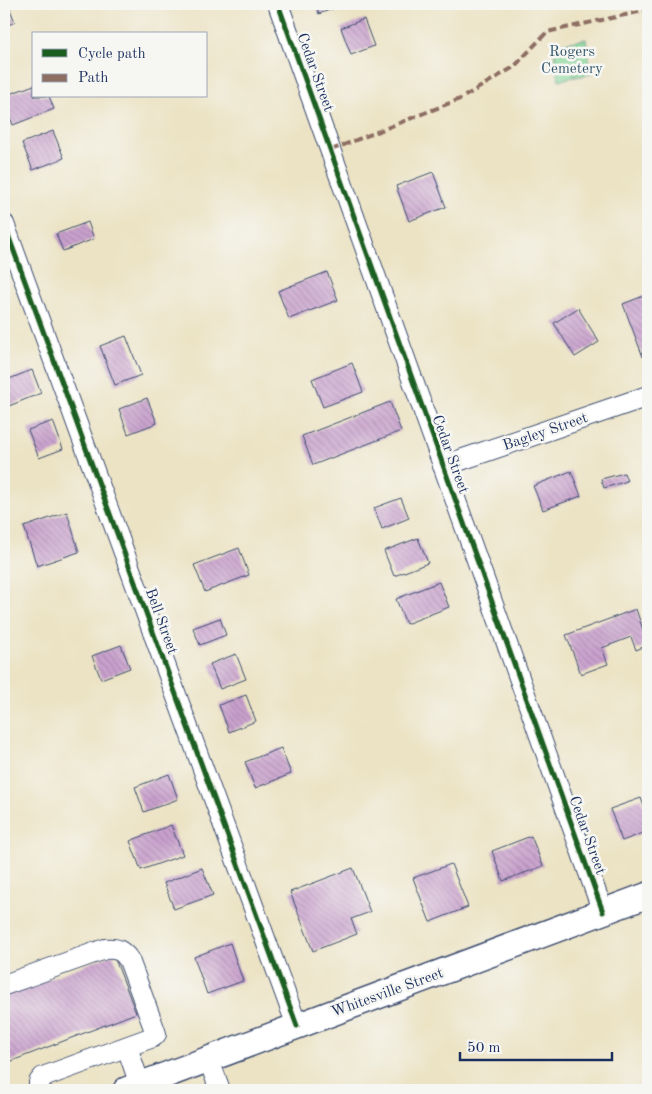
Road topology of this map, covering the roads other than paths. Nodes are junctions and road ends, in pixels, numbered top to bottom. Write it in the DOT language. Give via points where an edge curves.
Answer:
graph roads {
  1 [pos="278,4"];
  2 [pos="4,224"];
  3 [pos="648,396"];
  4 [pos="443,466"];
  5 [pos="648,895"];
  6 [pos="603,912"];
  7 [pos="4,985"];
  8 [pos="297,1026"];
  9 [pos="126,1047"];
  10 [pos="209,1060"];
  11 [pos="133,1088"];
  12 [pos="39,1090"];
  13 [pos="220,1090"];
  1 -- 4 [label="street, Cedar Street"];
  2 -- 8 [label="street, Bell Street"];
  3 -- 4 [label="street, Bagley Street"];
  4 -- 6 [label="street, Cedar Street"];
  5 -- 6 [label="main road, Whitesville Street"];
  6 -- 8 [label="main road, Whitesville Street"];
  7 -- 9 [label="street" via="105,949 123,951 156,1034"];
  8 -- 10 [label="main road, Whitesville Street"];
  9 -- 11 [label="street"];
  9 -- 12 [label="street" via="42,1077 38,1082"];
  10 -- 11 [label="main road, Whitesville Street"];
  10 -- 13 [label="street"];
}
